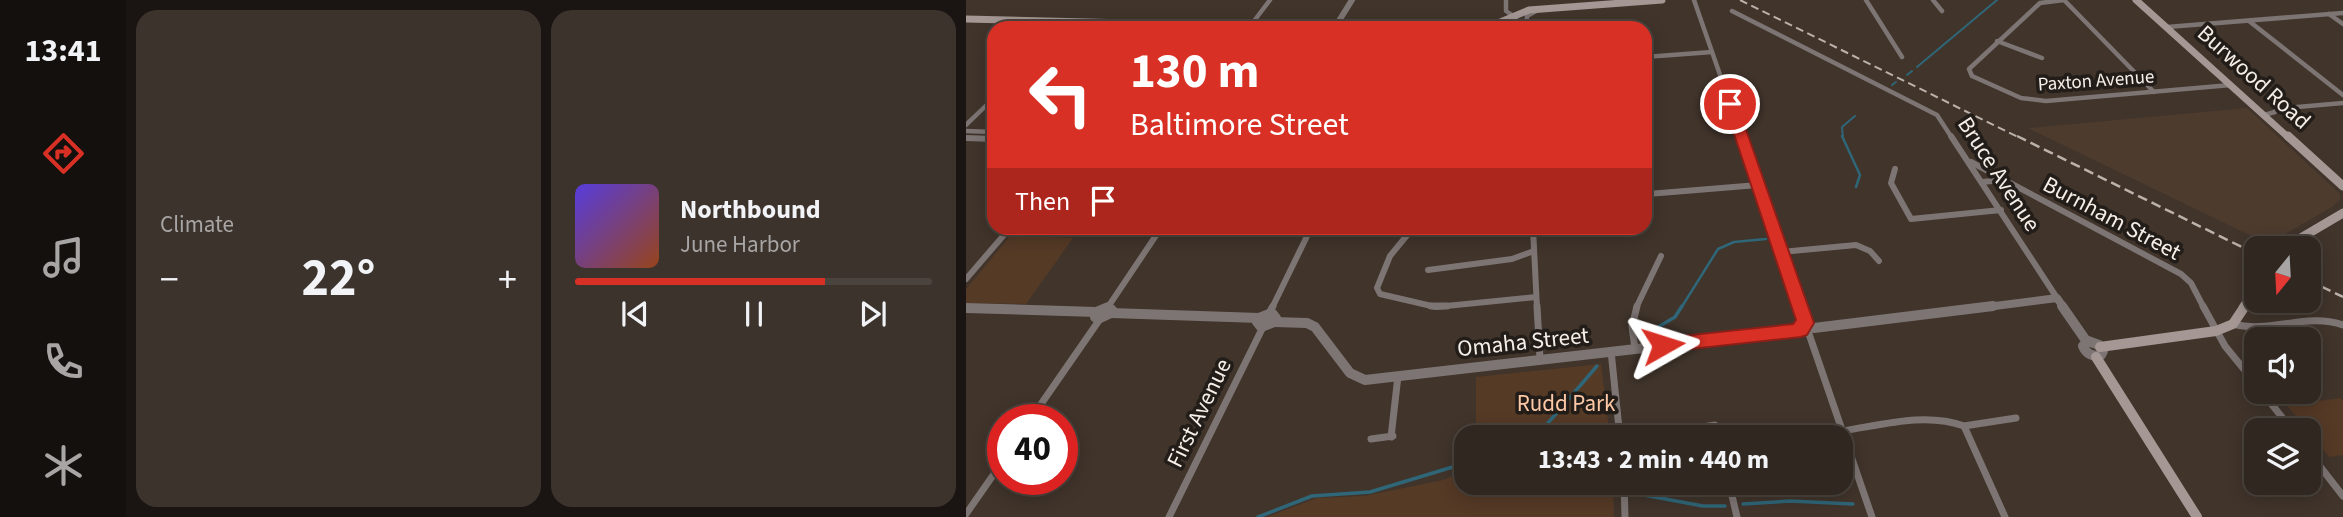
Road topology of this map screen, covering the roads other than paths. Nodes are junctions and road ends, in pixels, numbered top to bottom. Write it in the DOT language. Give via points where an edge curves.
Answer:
graph roads {
  1 [pos="1270,0"];
  2 [pos="1352,0"];
  3 [pos="1506,0"];
  4 [pos="1662,0"];
  5 [pos="1694,0"];
  6 [pos="1866,0"];
  7 [pos="1933,0"];
  8 [pos="2064,0"];
  9 [pos="2136,0"];
  10 [pos="1625,1"];
  11 [pos="1571,6"];
  12 [pos="1536,11"];
  13 [pos="1732,11"];
  14 [pos="1942,11"];
  15 [pos="2343,13"];
  16 [pos="2329,14"];
  17 [pos="1514,17"];
  18 [pos="966,19"];
  19 [pos="976,19"];
  20 [pos="1076,21"];
  21 [pos="1254,21"];
  22 [pos="1340,21"];
  23 [pos="1506,21"];
  24 [pos="1518,21"];
  25 [pos="1527,21"];
  26 [pos="2249,21"];
  27 [pos="2343,24"];
  28 [pos="2167,27"];
  29 [pos="966,28"];
  30 [pos="1997,41"];
  31 [pos="1712,52"];
  32 [pos="1652,56"];
  33 [pos="1902,57"];
  34 [pos="2042,58"];
  35 [pos="2231,85"];
  36 [pos="2154,92"];
  37 [pos="2343,95"];
  38 [pos="2343,103"];
  39 [pos="987,105"];
  40 [pos="2264,115"];
  41 [pos="966,125"];
  42 [pos="966,131"];
  43 [pos="987,132"];
  44 [pos="966,138"];
  45 [pos="987,139"];
  46 [pos="1968,160"];
  47 [pos="1895,169"];
  48 [pos="2003,180"];
  49 [pos="1982,182"];
  50 [pos="1758,185"];
  51 [pos="2343,185"];
  52 [pos="1652,194"];
  53 [pos="2000,210"];
  54 [pos="2343,214"];
  55 [pos="1004,235"];
  56 [pos="1157,235"];
  57 [pos="1308,235"];
  58 [pos="1407,235"];
  59 [pos="1533,235"];
  60 [pos="2305,236"];
  61 [pos="1534,251"];
  62 [pos="1781,252"];
  63 [pos="1661,256"];
  64 [pos="1879,261"];
  65 [pos="1428,270"];
  66 [pos="966,279"];
  67 [pos="1536,297"];
  68 [pos="2057,298"];
  69 [pos="2244,307"];
  70 [pos="966,308"];
  71 [pos="1109,310"];
  72 [pos="1098,316"];
  73 [pos="1272,317"];
  74 [pos="1261,323"];
  75 [pos="2233,324"];
  76 [pos="2341,324"];
  77 [pos="1807,329"];
  78 [pos="2216,331"];
  79 [pos="1635,348"];
  80 [pos="1611,351"];
  81 [pos="2098,352"];
  82 [pos="1540,359"];
  83 [pos="2244,368"];
  84 [pos="1398,376"];
  85 [pos="1041,404"];
  86 [pos="2271,404"];
  87 [pos="2017,418"];
  88 [pos="2283,418"];
  89 [pos="1619,425"];
  90 [pos="1840,425"];
  91 [pos="1964,426"];
  92 [pos="1853,430"];
  93 [pos="1371,439"];
  94 [pos="1853,463"];
  95 [pos="2321,468"];
  96 [pos="987,484"];
  97 [pos="1624,495"];
  98 [pos="1732,495"];
  99 [pos="2343,496"];
  100 [pos="966,514"];
  101 [pos="1169,517"];
  102 [pos="1625,517"];
  103 [pos="1737,517"];
  104 [pos="1872,517"];
  105 [pos="2006,517"];
  106 [pos="2197,517"];
  1 -- 21 [label="street"];
  2 -- 22 [label="street"];
  3 -- 17 [label="street" via="1506,10"];
  4 -- 10 [label="main road"];
  5 -- 31 [label="street"];
  6 -- 33 [label="street"];
  7 -- 14 [label="street"];
  8 -- 30 [label="street, Paxton Avenue" via="2040,3"];
  8 -- 36 [label="street"];
  9 -- 28 [label="main road, Burwood Road"];
  10 -- 11 [label="main road"];
  11 -- 12 [label="main road"];
  11 -- 17 [label="main road" via="1534,9"];
  12 -- 17 [label="main road"];
  12 -- 25 [label="street"];
  13 -- 46 [label="street, Bruce Avenue" via="1937,115"];
  15 -- 16 [label="street"];
  16 -- 26 [label="street"];
  16 -- 27 [label="street"];
  17 -- 23 [label="main road"];
  17 -- 24 [label="street"];
  18 -- 19 [label="main road"];
  19 -- 20 [label="main road"];
  19 -- 29 [label="main road"];
  26 -- 28 [label="street"];
  26 -- 37 [label="street"];
  28 -- 35 [label="main road, Burwood Road"];
  30 -- 34 [label="street"];
  30 -- 36 [label="street, Paxton Avenue" via="1968,71 2021,98 2046,101"];
  31 -- 32 [label="street"];
  31 -- 50 [label="street"];
  35 -- 36 [label="street, Paxton Avenue"];
  35 -- 40 [label="main road, Burwood Road"];
  38 -- 40 [label="street" via="2276,109"];
  39 -- 41 [label="street"];
  40 -- 51 [label="main road, Burwood Road"];
  42 -- 43 [label="street"];
  44 -- 45 [label="street"];
  46 -- 48 [label="street, Burnham Street"];
  46 -- 49 [label="street, Bruce Avenue"];
  47 -- 53 [label="street" via="1891,183 1911,219"];
  48 -- 49 [label="street"];
  48 -- 78 [label="street, Burnham Street" via="2181,274 2191,283"];
  49 -- 53 [label="street, Bruce Avenue"];
  50 -- 52 [label="street"];
  50 -- 62 [label="street"];
  53 -- 68 [label="street, Bruce Avenue"];
  54 -- 60 [label="main road"];
  55 -- 66 [label="street"];
  56 -- 71 [label="street"];
  57 -- 73 [label="street"];
  58 -- 67 [label="street" via="1390,256 1377,288 1380,295 1436,307"];
  59 -- 61 [label="street"];
  61 -- 65 [label="street" via="1512,259"];
  61 -- 67 [label="street"];
  62 -- 64 [label="street" via="1856,245"];
  62 -- 77 [label="street"];
  63 -- 79 [label="street" via="1633,313"];
  67 -- 82 [label="street"];
  68 -- 77 [label="street, Omaha Street"];
  68 -- 81 [label="street, Bruce Avenue" via="2087,342 2084,350"];
  69 -- 75 [label="main road"];
  70 -- 72 [label="street"];
  71 -- 72 [label="street"];
  71 -- 74 [label="street"];
  72 -- 85 [label="street"];
  73 -- 74 [label="street"];
  73 -- 84 [label="street, Omaha Street" via="1315,327 1357,378"];
  74 -- 101 [label="street, First Avenue"];
  75 -- 76 [label="street" via="2246,329 2323,320"];
  75 -- 78 [label="main road"];
  77 -- 79 [label="street, Omaha Street"];
  77 -- 90 [label="street"];
  78 -- 81 [label="main road"];
  78 -- 83 [label="street, Burnham Street"];
  79 -- 80 [label="street, Omaha Street"];
  80 -- 82 [label="street, Omaha Street"];
  80 -- 89 [label="street"];
  81 -- 106 [label="main road"];
  82 -- 84 [label="street, Omaha Street"];
  84 -- 93 [label="street" via="1393,436"];
  86 -- 88 [label="street"];
  87 -- 91 [label="street"];
  91 -- 92 [label="street" via="1932,420"];
  91 -- 105 [label="street"];
  94 -- 104 [label="street"];
  95 -- 99 [label="street"];
  96 -- 100 [label="street"];
  97 -- 102 [label="street"];
  98 -- 103 [label="street"];
}
